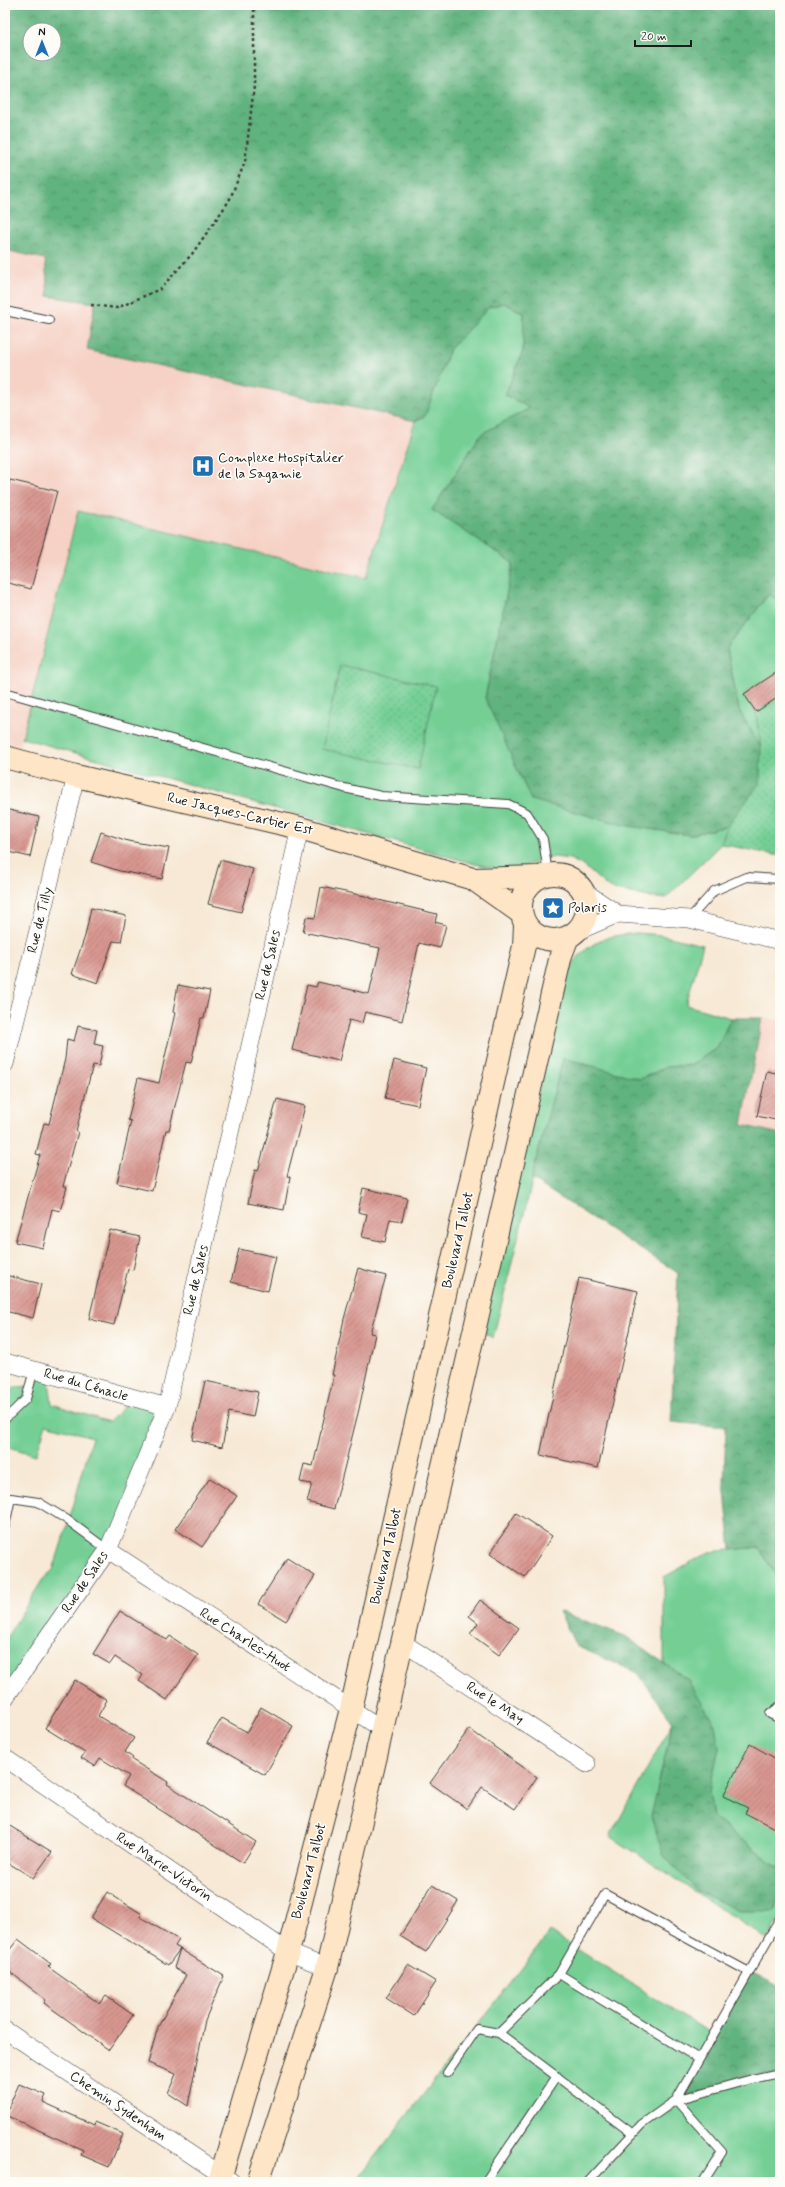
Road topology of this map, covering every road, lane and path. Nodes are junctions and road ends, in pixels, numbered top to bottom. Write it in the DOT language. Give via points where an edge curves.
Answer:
graph roads {
  1 [pos="254,5"];
  2 [pos="91,305"];
  3 [pos="5,311"];
  4 [pos="49,320"];
  5 [pos="5,692"];
  6 [pos="5,758"];
  7 [pos="76,776"];
  8 [pos="300,828"];
  9 [pos="543,876"];
  10 [pos="473,879"];
  11 [pos="780,879"];
  12 [pos="582,890"];
  13 [pos="618,914"];
  14 [pos="523,919"];
  15 [pos="689,919"];
  16 [pos="572,934"];
  17 [pos="780,940"];
  18 [pos="5,1064"];
  19 [pos="5,1362"];
  20 [pos="34,1370"];
  21 [pos="167,1407"];
  22 [pos="5,1419"];
  23 [pos="5,1526"];
  24 [pos="108,1550"];
  25 [pos="402,1642"];
  26 [pos="5,1698"];
  27 [pos="780,1706"];
  28 [pos="351,1709"];
  29 [pos="780,1719"];
  30 [pos="382,1729"];
  31 [pos="5,1758"];
  32 [pos="587,1764"];
  33 [pos="780,1918"];
  34 [pos="288,1952"];
  35 [pos="327,1968"];
  36 [pos="749,1972"];
  37 [pos="559,1974"];
  38 [pos="5,2030"];
  39 [pos="499,2033"];
  40 [pos="699,2059"];
  41 [pos="447,2073"];
  42 [pos="780,2073"];
  43 [pos="557,2076"];
  44 [pos="676,2100"];
  45 [pos="633,2134"];
  46 [pos="224,2180"];
  47 [pos="258,2182"];
  48 [pos="485,2182"];
  49 [pos="588,2182"];
  50 [pos="703,2182"];
  1 -- 2 [label="path" via="254,86 245,162 229,202 192,254 160,288 117,308"];
  3 -- 4 [label="lane"];
  5 -- 9 [label="lane" via="374,795 508,804 527,813 543,839"];
  6 -- 7 [label="main road, Rue Jacques-Cartier Est"];
  7 -- 8 [label="main road, Rue Jacques-Cartier Est"];
  7 -- 18 [label="street, Rue de Tilly"];
  8 -- 10 [label="main road, Rue Jacques-Cartier Est"];
  8 -- 21 [label="street, Rue de Sales"];
  9 -- 10 [label="main road, Rue Jacques-Cartier Est"];
  9 -- 12 [label="main road" via="556,874 568,877"];
  9 -- 14 [label="main road" via="525,891 521,900"];
  10 -- 14 [label="main road, Rue Jacques-Cartier Est"];
  11 -- 15 [label="lane" via="746,877 714,891"];
  12 -- 13 [label="street"];
  12 -- 16 [label="main road" via="587,905 586,913"];
  13 -- 15 [label="street"];
  13 -- 16 [label="street"];
  14 -- 16 [label="main road" via="531,931 546,939 555,940"];
  14 -- 28 [label="main road, Boulevard Talbot" via="524,946"];
  15 -- 17 [label="street"];
  16 -- 25 [label="main road" via="560,963"];
  19 -- 20 [label="street, Rue du Cénacle"];
  20 -- 21 [label="street, Rue du Cénacle"];
  20 -- 22 [label="lane" via="26,1399"];
  21 -- 24 [label="street, Rue de Sales"];
  23 -- 24 [label="lane" via="11,1498 38,1502 66,1518"];
  24 -- 26 [label="street, Rue de Sales"];
  24 -- 28 [label="street, Rue Charles-Huot"];
  25 -- 30 [label="main road"];
  25 -- 32 [label="street, Rue le May"];
  27 -- 29 [label="lane" via="770,1714"];
  28 -- 30 [label="street, Rue Charles-Huot"];
  28 -- 34 [label="main road, Boulevard Talbot"];
  30 -- 35 [label="main road"];
  31 -- 34 [label="street, Rue Marie-Victorin"];
  33 -- 36 [label="lane"];
  34 -- 35 [label="street, Rue Marie-Victorin"];
  34 -- 46 [label="main road, Boulevard Talbot"];
  35 -- 47 [label="main road"];
  36 -- 37 [label="lane" via="605,1894"];
  36 -- 40 [label="lane"];
  37 -- 39 [label="lane"];
  37 -- 40 [label="lane"];
  38 -- 46 [label="street, Chemin Sydenham"];
  39 -- 41 [label="lane" via="477,2029"];
  39 -- 43 [label="lane"];
  40 -- 44 [label="lane"];
  42 -- 44 [label="lane"];
  43 -- 45 [label="lane"];
  43 -- 48 [label="lane"];
  44 -- 45 [label="lane" via="642,2124"];
  44 -- 50 [label="lane" via="722,2152"];
  45 -- 49 [label="lane"];
}
